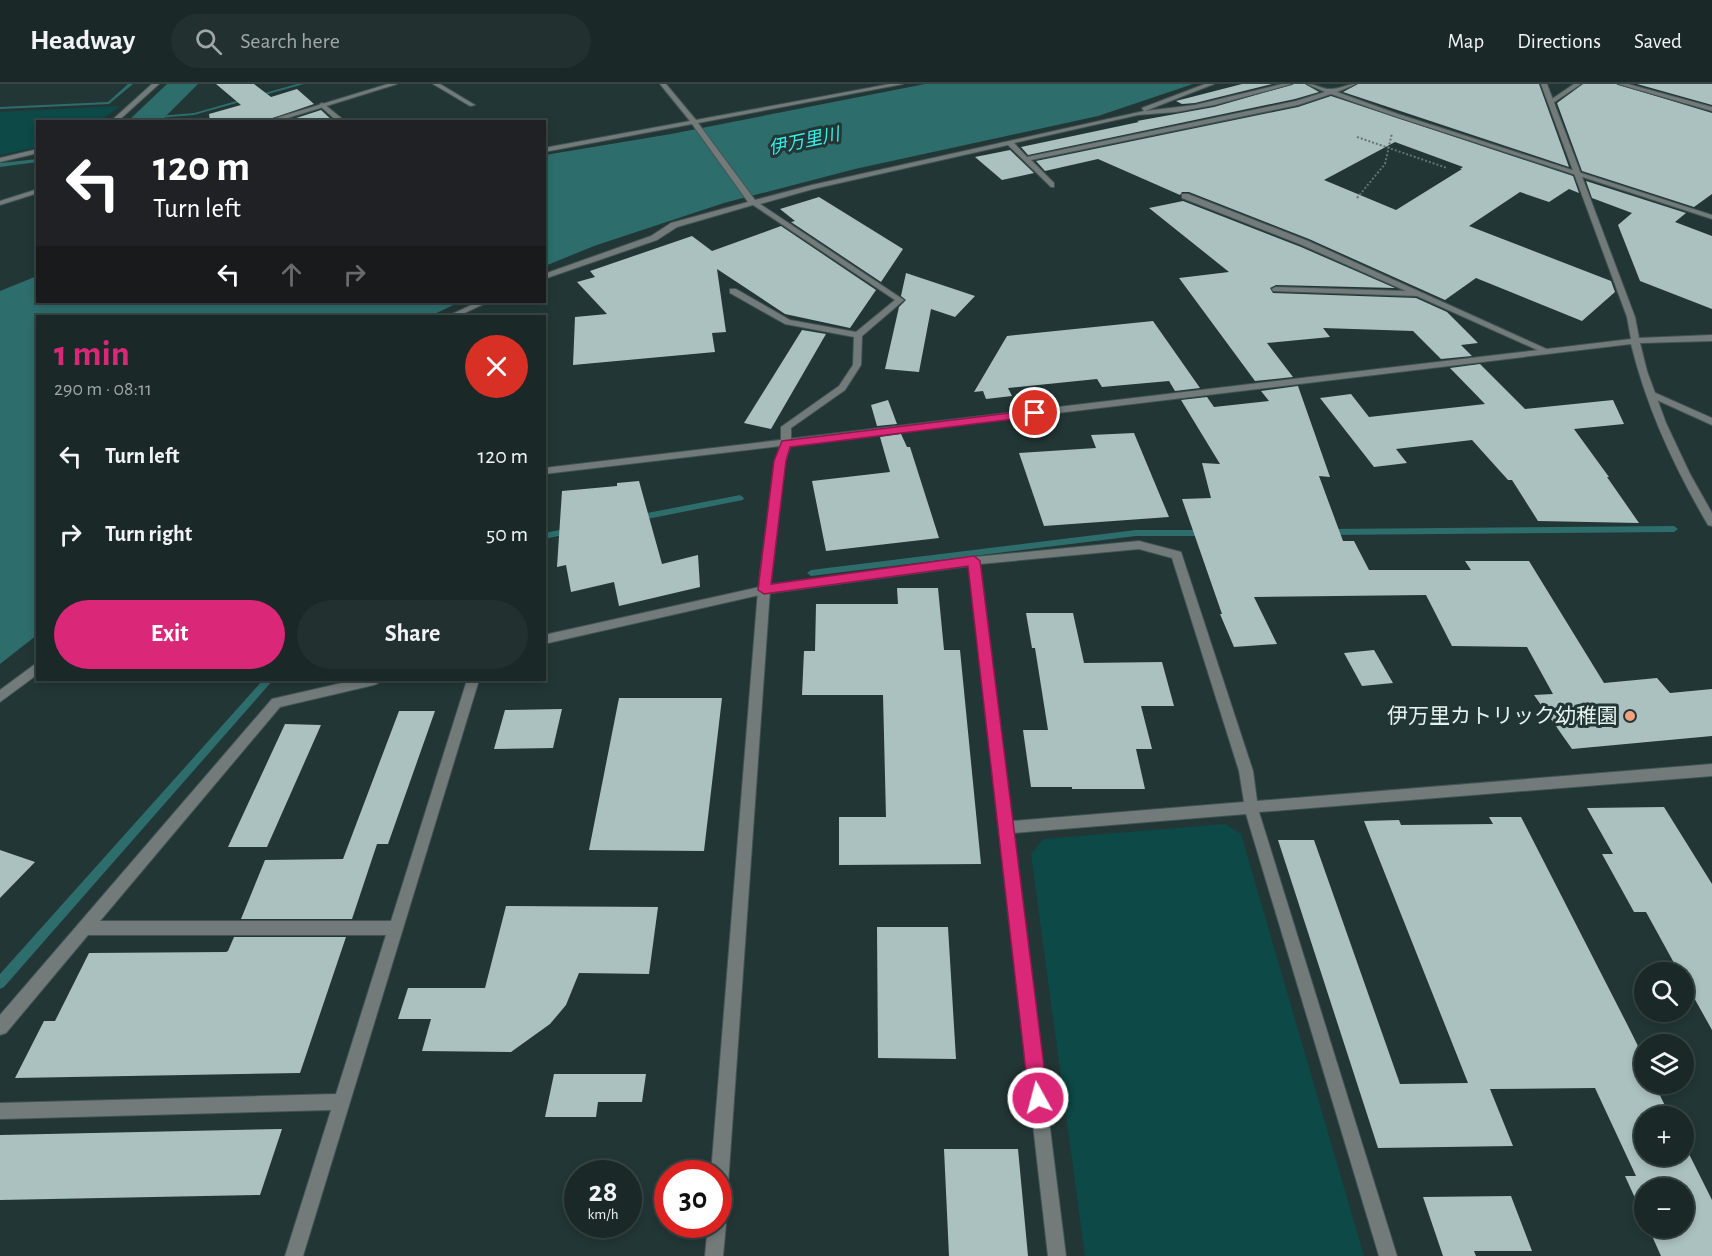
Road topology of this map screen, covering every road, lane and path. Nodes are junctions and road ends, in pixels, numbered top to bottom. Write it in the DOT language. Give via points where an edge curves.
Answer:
graph roads {
  1 [pos="156,84"];
  2 [pos="393,84"];
  3 [pos="436,84"];
  4 [pos="663,84"];
  5 [pos="900,84"];
  6 [pos="1211,84"];
  7 [pos="1289,84"];
  8 [pos="1310,84"];
  9 [pos="1353,84"];
  10 [pos="1544,84"];
  11 [pos="1578,84"];
  12 [pos="1621,84"];
  13 [pos="1334,92"];
  14 [pos="1551,102"];
  15 [pos="322,105"];
  16 [pos="472,105"];
  17 [pos="1712,109"];
  18 [pos="1138,113"];
  19 [pos="1396,115"];
  20 [pos="115,120"];
  21 [pos="273,120"];
  22 [pos="341,120"];
  23 [pos="694,123"];
  24 [pos="1357,137"];
  25 [pos="1010,143"];
  26 [pos="1389,148"];
  27 [pos="546,150"];
  28 [pos="36,152"];
  29 [pos="0,159"];
  30 [pos="1027,159"];
  31 [pos="1447,168"];
  32 [pos="1575,172"];
  33 [pos="1051,185"];
  34 [pos="36,192"];
  35 [pos="1185,196"];
  36 [pos="1357,198"];
  37 [pos="753,202"];
  38 [pos="0,203"];
  39 [pos="1710,215"];
  40 [pos="546,276"];
  41 [pos="1276,289"];
  42 [pos="733,291"];
  43 [pos="1422,294"];
  44 [pos="482,303"];
  45 [pos="454,315"];
  46 [pos="858,335"];
  47 [pos="1712,338"];
  48 [pos="1635,341"];
  49 [pos="1546,351"];
  50 [pos="1651,394"];
  51 [pos="1712,422"];
  52 [pos="786,444"];
  53 [pos="546,471"];
  54 [pos="1712,522"];
  55 [pos="974,561"];
  56 [pos="764,590"];
  57 [pos="546,640"];
  58 [pos="36,669"];
  59 [pos="370,681"];
  60 [pos="473,681"];
  61 [pos="0,697"];
  62 [pos="1712,770"];
  63 [pos="1251,807"];
  64 [pos="1007,827"];
  65 [pos="84,928"];
  66 [pos="396,928"];
  67 [pos="0,1027"];
  68 [pos="342,1102"];
  69 [pos="0,1111"];
  70 [pos="721,1160"];
  71 [pos="716,1238"];
  72 [pos="294,1256"];
  73 [pos="714,1256"];
  74 [pos="1057,1256"];
  75 [pos="1389,1256"];
  1 -- 20 [label="street"];
  2 -- 15 [label="street"];
  3 -- 16 [label="street"];
  4 -- 23 [label="street"];
  5 -- 23 [label="street"];
  6 -- 18 [label="street"];
  7 -- 18 [label="street" via="1198,106"];
  8 -- 13 [label="street"];
  9 -- 13 [label="street"];
  10 -- 14 [label="street"];
  11 -- 14 [label="street"];
  12 -- 17 [label="street"];
  13 -- 19 [label="street"];
  13 -- 30 [label="street" via="1298,103"];
  14 -- 32 [label="street"];
  15 -- 21 [label="street"];
  15 -- 22 [label="street"];
  18 -- 25 [label="street"];
  19 -- 26 [label="path"];
  19 -- 32 [label="street"];
  23 -- 27 [label="street"];
  23 -- 37 [label="street"];
  24 -- 26 [label="path"];
  25 -- 30 [label="street"];
  25 -- 37 [label="street"];
  26 -- 31 [label="path"];
  26 -- 36 [label="path" via="1385,164"];
  28 -- 29 [label="street"];
  30 -- 33 [label="street"];
  32 -- 39 [label="street"];
  32 -- 48 [label="street" via="1631,317"];
  34 -- 38 [label="street"];
  35 -- 43 [label="street"];
  37 -- 40 [label="street" via="674,225 654,238"];
  37 -- 46 [label="street" via="900,300"];
  41 -- 43 [label="street"];
  42 -- 46 [label="street" via="788,322"];
  43 -- 49 [label="street"];
  44 -- 45 [label="street"];
  46 -- 52 [label="street" via="857,365 842,388 786,427"];
  47 -- 48 [label="street"];
  48 -- 49 [label="street"];
  48 -- 50 [label="street"];
  49 -- 52 [label="street"];
  50 -- 51 [label="street"];
  50 -- 54 [label="street" via="1668,442"];
  52 -- 53 [label="street"];
  52 -- 56 [label="street" via="780,461"];
  55 -- 56 [label="street"];
  55 -- 63 [label="street" via="1139,545 1177,555 1246,771"];
  55 -- 64 [label="street"];
  56 -- 57 [label="street"];
  56 -- 70 [label="street"];
  58 -- 61 [label="street"];
  59 -- 65 [label="street" via="276,703"];
  60 -- 66 [label="street"];
  62 -- 63 [label="street"];
  63 -- 64 [label="street"];
  63 -- 75 [label="street"];
  64 -- 74 [label="street"];
  65 -- 66 [label="street"];
  65 -- 67 [label="street"];
  66 -- 68 [label="street"];
  68 -- 69 [label="street"];
  68 -- 72 [label="street"];
  71 -- 73 [label="street"];
}
